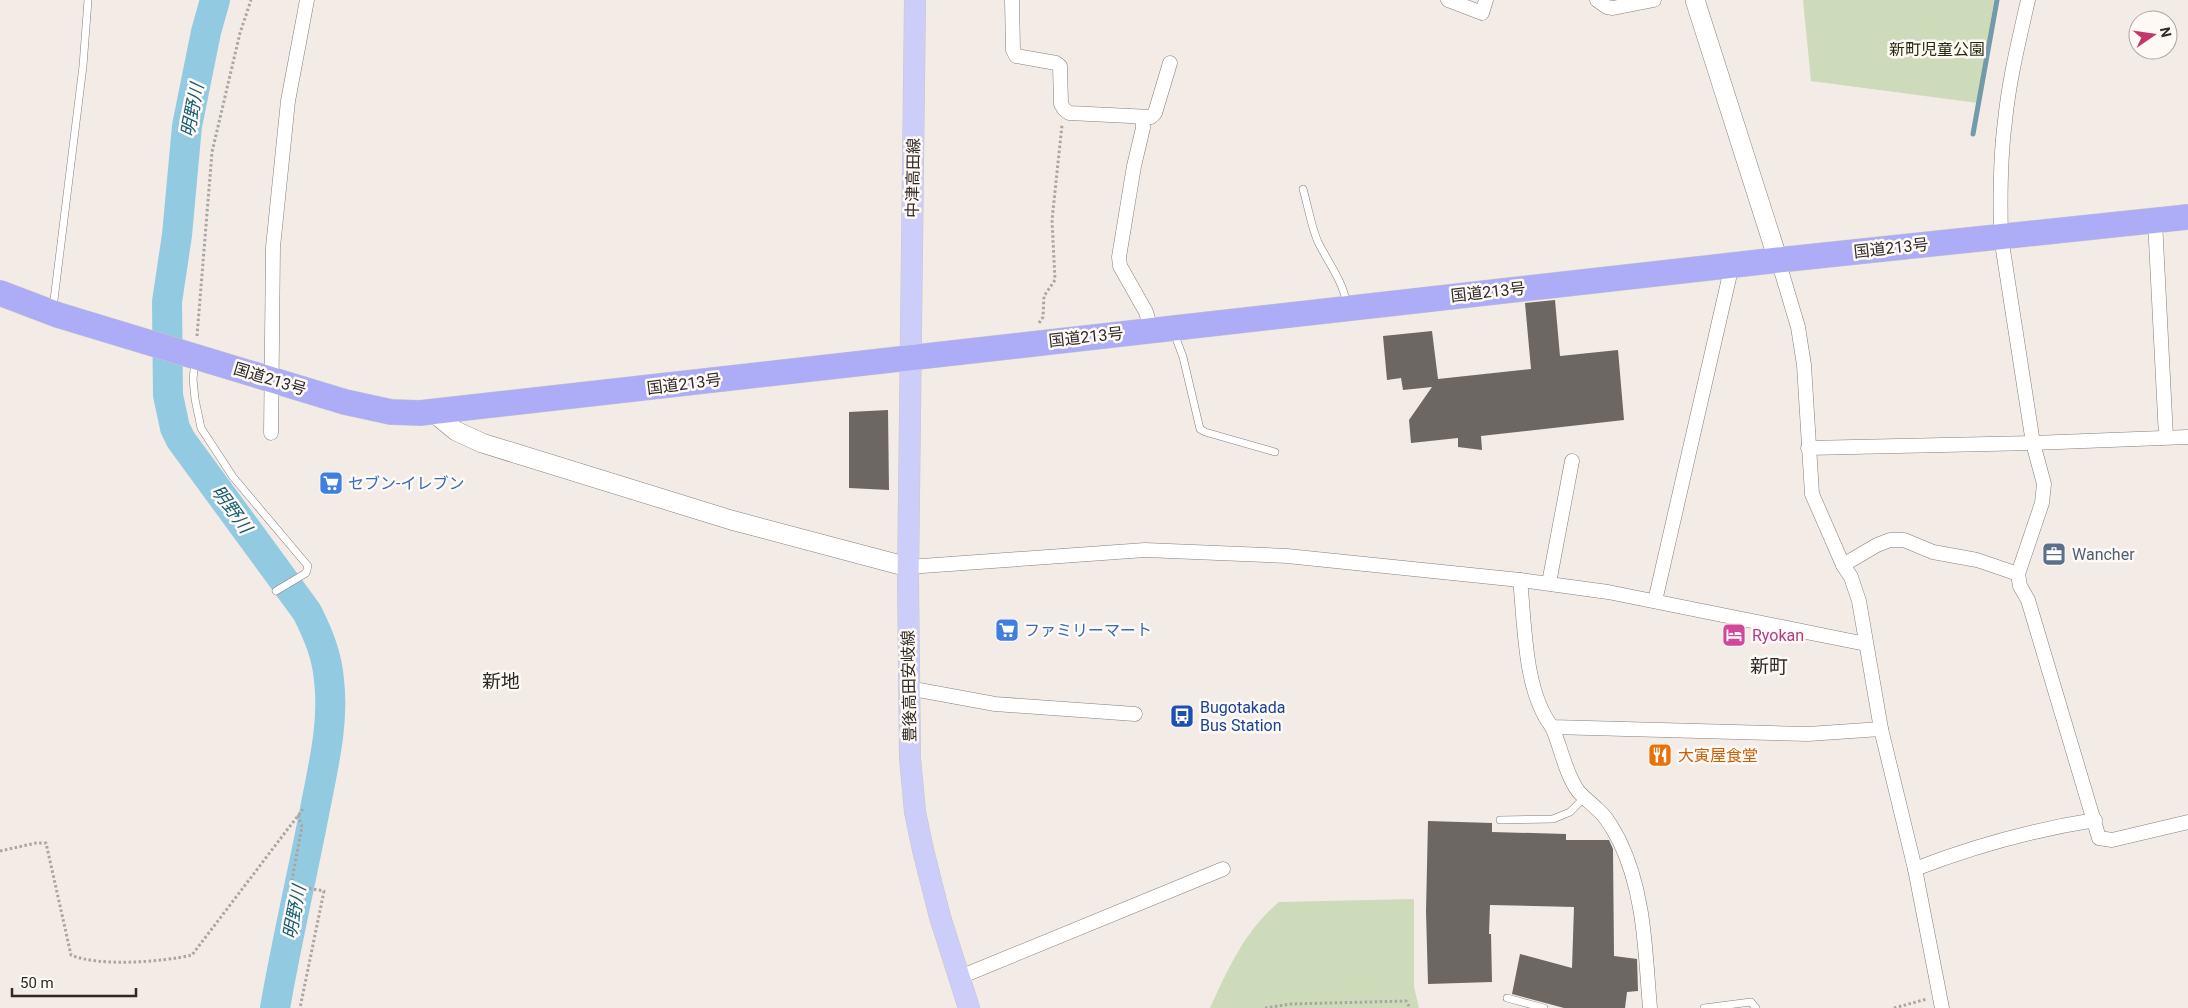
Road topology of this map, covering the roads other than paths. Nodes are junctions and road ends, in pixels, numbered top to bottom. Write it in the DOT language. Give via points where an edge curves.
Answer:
graph roads {
  1 [pos="88,0"];
  2 [pos="307,0"];
  3 [pos="915,0"];
  4 [pos="1012,0"];
  5 [pos="1448,0"];
  6 [pos="1486,0"];
  7 [pos="1597,0"];
  8 [pos="1654,0"];
  9 [pos="1695,0"];
  10 [pos="2028,0"];
  11 [pos="1170,63"];
  12 [pos="1142,117"];
  13 [pos="1303,189"];
  14 [pos="2188,218"];
  15 [pos="2155,221"];
  16 [pos="2001,237"];
  17 [pos="1778,260"];
  18 [pos="1732,265"];
  19 [pos="0,293"];
  20 [pos="1348,308"];
  21 [pos="53,313"];
  22 [pos="1161,329"];
  23 [pos="911,356"];
  24 [pos="195,357"];
  25 [pos="272,380"];
  26 [pos="433,412"];
  27 [pos="271,434"];
  28 [pos="2188,437"];
  29 [pos="2166,438"];
  30 [pos="2033,443"];
  31 [pos="1808,448"];
  32 [pos="1275,452"];
  33 [pos="1572,461"];
  34 [pos="1843,565"];
  35 [pos="908,567"];
  36 [pos="2018,574"];
  37 [pos="1520,580"];
  38 [pos="1549,584"];
  39 [pos="276,591"];
  40 [pos="1655,601"];
  41 [pos="1866,644"];
  42 [pos="908,688"];
  43 [pos="1135,714"];
  44 [pos="1552,727"];
  45 [pos="1881,729"];
  46 [pos="1584,798"];
  47 [pos="1500,820"];
  48 [pos="2095,820"];
  49 [pos="2188,822"];
  50 [pos="1223,869"];
  51 [pos="1915,869"];
  52 [pos="960,977"];
  53 [pos="1506,998"];
  54 [pos="1941,1002"];
  55 [pos="970,1008"];
  56 [pos="1544,1008"];
  57 [pos="1650,1008"];
  58 [pos="1704,1008"];
  59 [pos="1756,1008"];
  1 -- 21 [label="lane"];
  2 -- 25 [label="street" via="288,101 274,247"];
  3 -- 23 [label="main road, 中津高田線"];
  4 -- 12 [label="street" via="1013,50 1016,56 1060,66 1064,109 1069,113"];
  5 -- 6 [label="street" via="1482,12"];
  7 -- 8 [label="street" via="1613,8"];
  9 -- 17 [label="street"];
  10 -- 16 [label="street" via="2005,120"];
  11 -- 12 [label="street" via="1155,113"];
  12 -- 22 [label="street" via="1143,128 1119,258 1120,266 1146,312"];
  13 -- 20 [label="lane" via="1318,241 1338,275"];
  14 -- 15 [label="highway, 国道213号"];
  15 -- 16 [label="highway, 国道213号"];
  15 -- 29 [label="street"];
  16 -- 17 [label="highway, 国道213号"];
  16 -- 30 [label="street"];
  17 -- 18 [label="highway, 国道213号"];
  17 -- 31 [label="street" via="1798,328 1804,365"];
  18 -- 20 [label="highway, 国道213号"];
  18 -- 40 [label="street"];
  19 -- 21 [label="highway, 国道213号"];
  20 -- 22 [label="highway, 国道213号"];
  21 -- 24 [label="highway, 国道213号"];
  22 -- 23 [label="highway, 国道213号"];
  22 -- 32 [label="lane" via="1184,357 1200,429"];
  23 -- 26 [label="highway, 国道213号"];
  23 -- 35 [label="main road, 豊後高田安岐線"];
  24 -- 25 [label="highway, 国道213号"];
  24 -- 39 [label="lane" via="193,379 202,428 233,477 308,566 306,574"];
  25 -- 26 [label="highway, 国道213号" via="377,410"];
  25 -- 27 [label="street"];
  26 -- 35 [label="street" via="456,431 482,443 731,520"];
  28 -- 29 [label="street"];
  29 -- 30 [label="street"];
  30 -- 31 [label="street"];
  30 -- 36 [label="street" via="2044,494"];
  31 -- 34 [label="street" via="1812,494"];
  33 -- 38 [label="street"];
  34 -- 36 [label="street" via="1877,545 1890,540 1904,540 1933,552 1977,560"];
  34 -- 41 [label="street" via="1859,601"];
  35 -- 37 [label="street" via="1145,550 1198,551 1287,556"];
  35 -- 42 [label="main road, 豊後高田安岐線"];
  36 -- 48 [label="street"];
  37 -- 38 [label="street"];
  37 -- 44 [label="street" via="1532,679 1541,711"];
  38 -- 40 [label="street"];
  40 -- 41 [label="street"];
  41 -- 45 [label="street"];
  42 -- 43 [label="street" via="996,704"];
  42 -- 52 [label="main road, 豊後高田安岐線" via="915,812 940,917"];
  44 -- 45 [label="street" via="1808,734"];
  44 -- 46 [label="street" via="1572,780"];
  45 -- 51 [label="street"];
  46 -- 47 [label="lane" via="1570,812 1552,819"];
  46 -- 57 [label="street" via="1610,823 1635,886 1645,932"];
  48 -- 49 [label="street" via="2099,838 2112,840"];
  48 -- 51 [label="street" via="1990,842"];
  50 -- 52 [label="street"];
  51 -- 54 [label="street"];
  52 -- 55 [label="main road, 豊後高田安岐線"];
  53 -- 56 [label="lane"];
  58 -- 59 [label="lane" via="1752,1002"];
}
